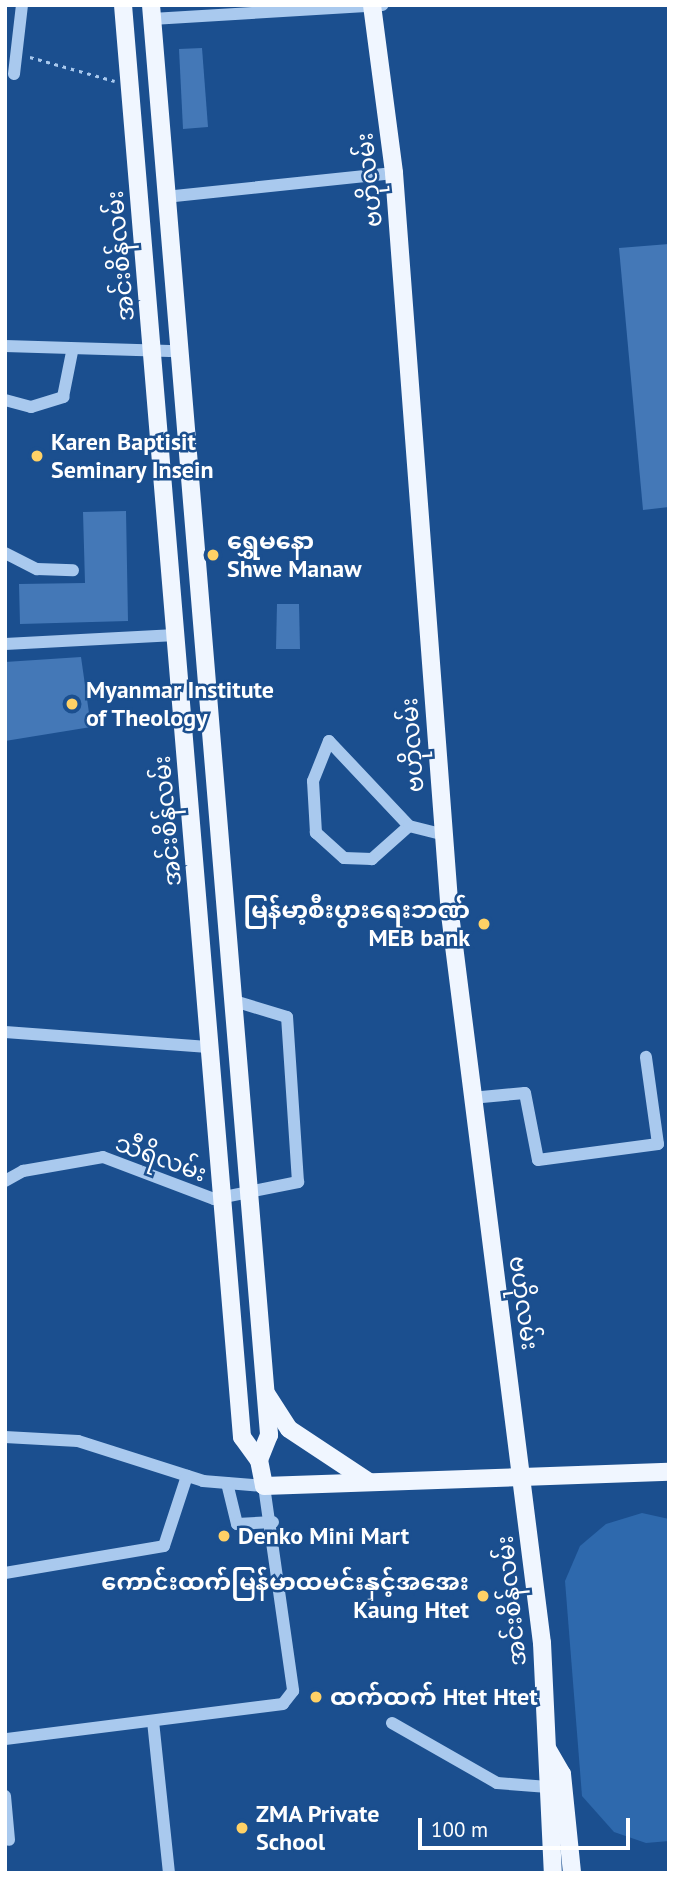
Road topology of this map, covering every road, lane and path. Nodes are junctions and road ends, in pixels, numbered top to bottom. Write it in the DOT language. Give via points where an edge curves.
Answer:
graph roads {
  1 [pos="22,5"];
  2 [pos="123,5"];
  3 [pos="376,6"];
  4 [pos="152,12"];
  5 [pos="16,53"];
  6 [pos="13,74"];
  7 [pos="156,82"];
  8 [pos="131,85"];
  9 [pos="394,173"];
  10 [pos="166,197"];
  11 [pos="5,346"];
  12 [pos="178,351"];
  13 [pos="72,352"];
  14 [pos="153,353"];
  15 [pos="5,400"];
  16 [pos="5,553"];
  17 [pos="73,570"];
  18 [pos="195,588"];
  19 [pos="172,589"];
  20 [pos="176,635"];
  21 [pos="5,644"];
  22 [pos="208,729"];
  23 [pos="184,731"];
  24 [pos="409,826"];
  25 [pos="444,835"];
  26 [pos="225,905"];
  27 [pos="199,908"];
  28 [pos="234,1001"];
  29 [pos="5,1032"];
  30 [pos="211,1047"];
  31 [pos="646,1057"];
  32 [pos="471,1098"];
  33 [pos="5,1181"];
  34 [pos="249,1196"];
  35 [pos="223,1198"];
  36 [pos="263,1385"];
  37 [pos="5,1437"];
  38 [pos="259,1460"];
  39 [pos="669,1472"];
  40 [pos="187,1476"];
  41 [pos="523,1478"];
  42 [pos="369,1482"];
  43 [pos="227,1483"];
  44 [pos="264,1486"];
  45 [pos="273,1522"];
  46 [pos="5,1573"];
  47 [pos="153,1721"];
  48 [pos="392,1723"];
  49 [pos="5,1740"];
  50 [pos="546,1747"];
  51 [pos="548,1787"];
  52 [pos="5,1796"];
  53 [pos="9,1840"];
  54 [pos="169,1873"];
  55 [pos="553,1873"];
  56 [pos="572,1873"];
  1 -- 5 [label="street"];
  2 -- 8 [label="main road, အင်းစိန်လမ်း"];
  3 -- 4 [label="street"];
  3 -- 9 [label="main road, ဗဟိုလမ်း"];
  4 -- 7 [label="main road, အင်းစိန်လမ်း"];
  5 -- 6 [label="street"];
  5 -- 8 [label="path"];
  7 -- 8 [label="main road"];
  7 -- 10 [label="main road, အင်းစိန်လမ်း"];
  8 -- 14 [label="main road, အင်းစိန်လမ်း"];
  9 -- 10 [label="street"];
  9 -- 25 [label="main road, ဗဟိုလမ်း"];
  10 -- 12 [label="main road, အင်းစိန်လမ်း"];
  11 -- 13 [label="street"];
  12 -- 14 [label="street"];
  12 -- 18 [label="main road, အင်းစိန်လမ်း"];
  13 -- 14 [label="street"];
  13 -- 15 [label="street" via="64,397 31,407"];
  14 -- 19 [label="main road, အင်းစိန်လမ်း"];
  16 -- 17 [label="street" via="37,569"];
  18 -- 19 [label="main road"];
  18 -- 22 [label="main road, အင်းစိန်လမ်း"];
  19 -- 20 [label="main road, အင်းစိန်လမ်း"];
  20 -- 21 [label="street"];
  20 -- 23 [label="main road, အင်းစိန်လမ်း"];
  22 -- 23 [label="main road"];
  22 -- 26 [label="main road, အင်းစိန်လမ်း"];
  23 -- 27 [label="main road, အင်းစိန်လမ်း"];
  24 -- 24 [label="street" via="372,859 344,858 316,833 313,781 329,741"];
  24 -- 25 [label="street"];
  25 -- 32 [label="main road, ဗဟိုလမ်း"];
  26 -- 27 [label="main road"];
  26 -- 28 [label="main road, အင်းစိန်လမ်း"];
  27 -- 30 [label="main road, အင်းစိန်လမ်း"];
  28 -- 34 [label="main road, အင်းစိန်လမ်း"];
  28 -- 34 [label="street, သီရိလမ်း" via="287,1017 298,1182"];
  29 -- 30 [label="street"];
  30 -- 35 [label="main road, အင်းစိန်လမ်း"];
  31 -- 32 [label="street" via="658,1144 538,1160 525,1093"];
  32 -- 41 [label="main road, ဗဟိုလမ်း"];
  33 -- 35 [label="street, သီရိလမ်း" via="23,1171 103,1157 197,1194"];
  34 -- 35 [label="street, သီရိလမ်း"];
  34 -- 36 [label="main road, အင်းစိန်လမ်း"];
  35 -- 38 [label="main road, အင်းစိန်လမ်း" via="242,1437"];
  36 -- 38 [label="main road, အင်းစိန်လမ်း" via="269,1435"];
  36 -- 42 [label="main road, အင်းစိန်လမ်း" via="289,1429"];
  37 -- 40 [label="street" via="78,1441"];
  38 -- 44 [label="main road, အင်းစိန်လမ်း"];
  39 -- 41 [label="main road"];
  40 -- 43 [label="street"];
  40 -- 46 [label="street" via="164,1546"];
  41 -- 42 [label="main road"];
  41 -- 50 [label="main road, အင်းစိန်လမ်း" via="542,1643"];
  42 -- 44 [label="main road"];
  43 -- 44 [label="street"];
  43 -- 45 [label="street" via="237,1524"];
  44 -- 45 [label="street"];
  45 -- 47 [label="street" via="289,1701"];
  47 -- 49 [label="street"];
  47 -- 54 [label="street"];
  48 -- 51 [label="street" via="497,1783"];
  50 -- 51 [label="main road, အင်းစိန်လမ်း"];
  50 -- 56 [label="main road" via="562,1774"];
  51 -- 55 [label="main road, အင်းစိန်လမ်း"];
  52 -- 53 [label="street"];
}
